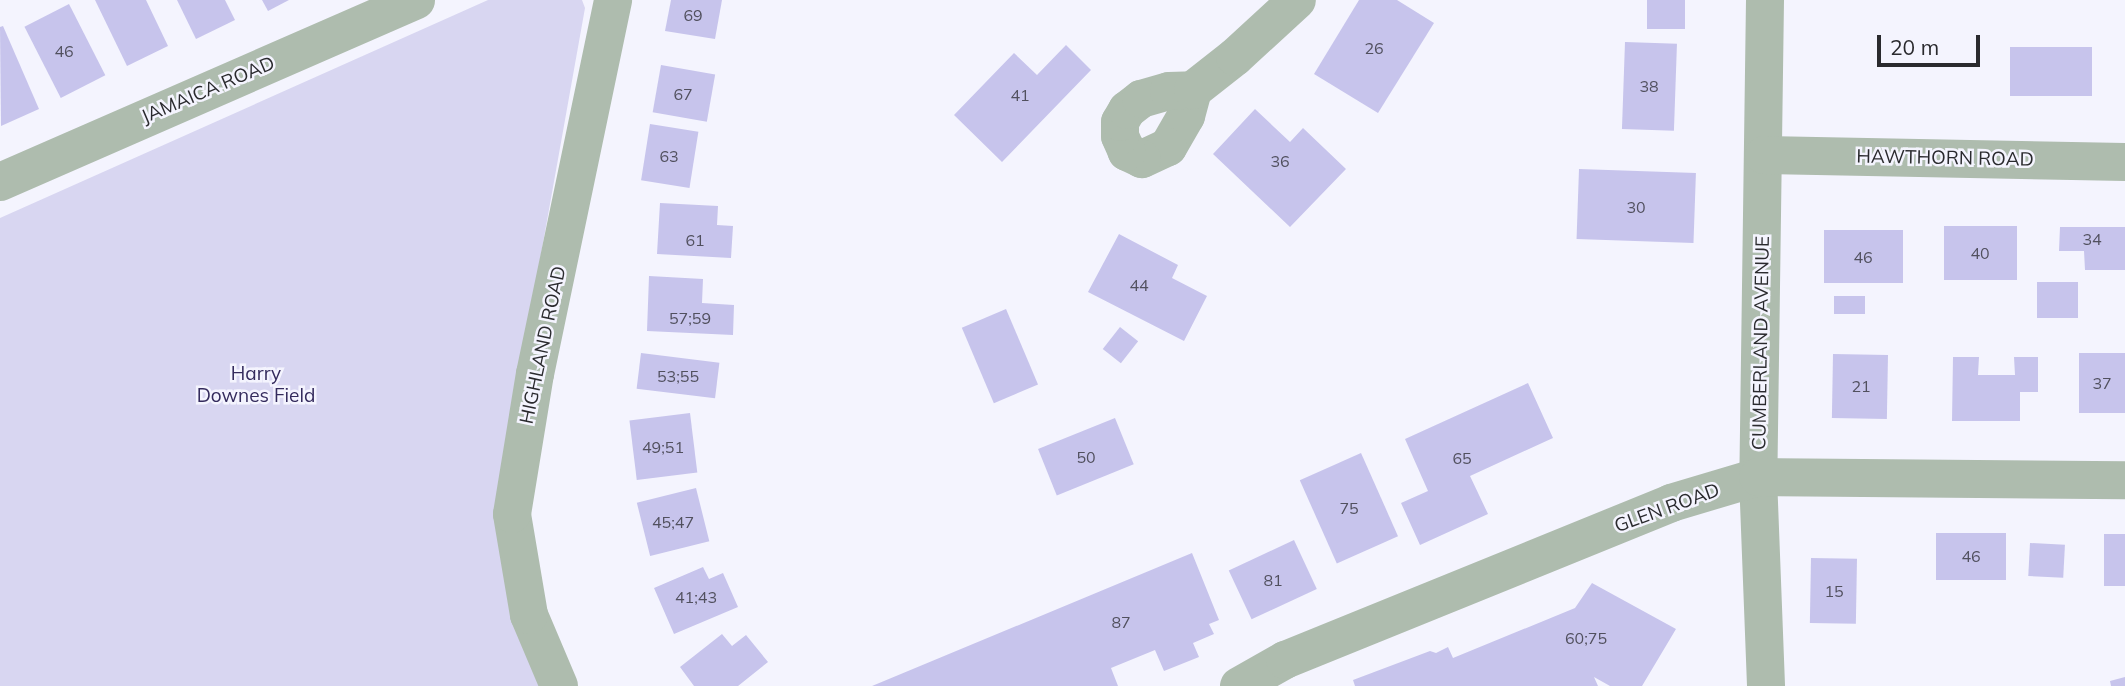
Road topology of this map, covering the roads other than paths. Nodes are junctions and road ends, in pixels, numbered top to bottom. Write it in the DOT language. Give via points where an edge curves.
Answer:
graph roads {
  1 [pos="416,0"];
  2 [pos="613,0"];
  3 [pos="1297,0"];
  4 [pos="1765,0"];
  5 [pos="1193,90"];
  6 [pos="1764,155"];
  7 [pos="2125,162"];
  8 [pos="0,182"];
  9 [pos="1758,477"];
  10 [pos="2125,480"];
  11 [pos="559,686"];
  12 [pos="1239,686"];
  13 [pos="1766,686"];
  1 -- 8 [label="street, JAMAICA ROAD"];
  2 -- 11 [label="street, HIGHLAND ROAD" via="535,374 512,514 529,615"];
  3 -- 5 [label="street"];
  4 -- 6 [label="street, CUMBERLAND AVENUE"];
  6 -- 7 [label="street, HAWTHORN ROAD"];
  6 -- 9 [label="street, CUMBERLAND AVENUE"];
  9 -- 10 [label="street, GLEN ROAD"];
  9 -- 12 [label="street, GLEN ROAD" via="1671,503 1284,660"];
  9 -- 13 [label="street, CUMBERLAND AVENUE"];
}
